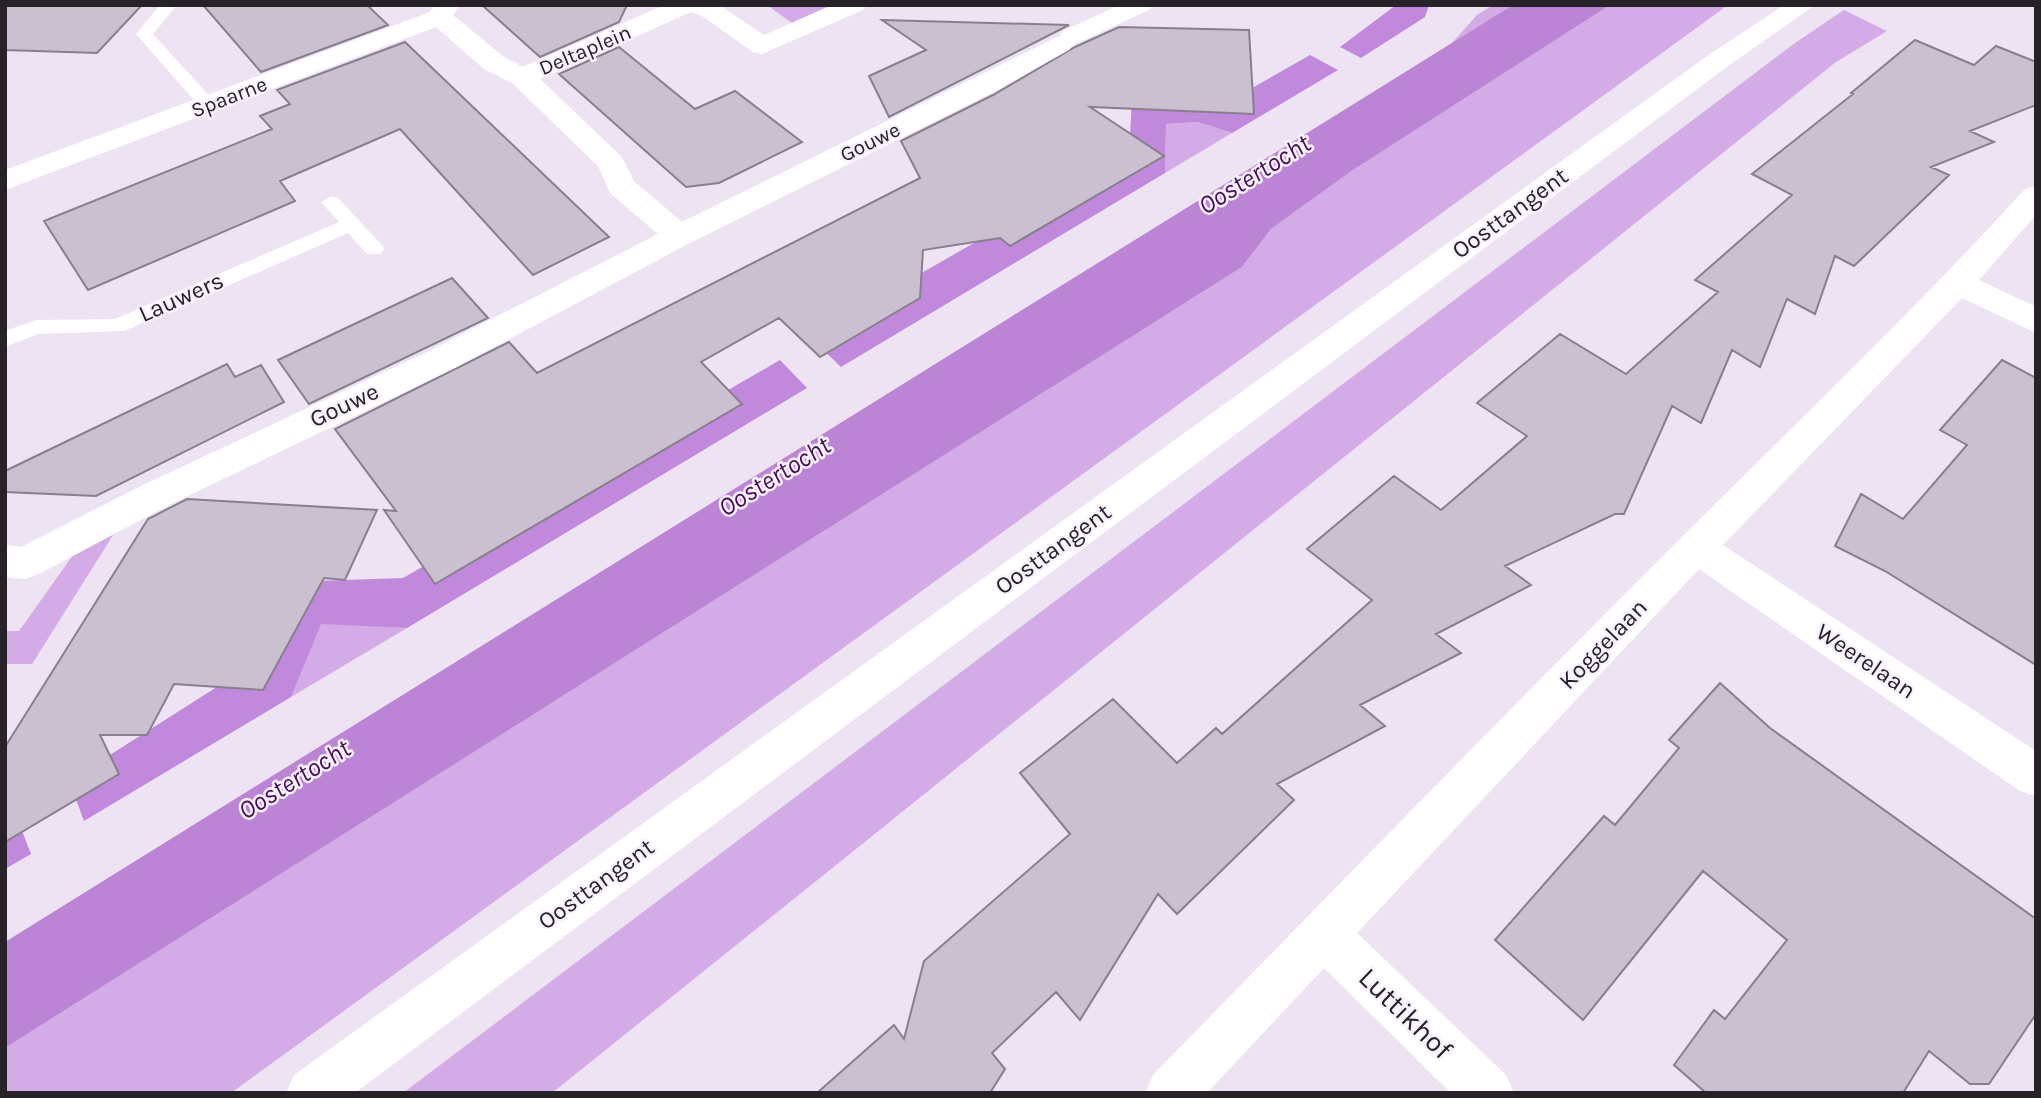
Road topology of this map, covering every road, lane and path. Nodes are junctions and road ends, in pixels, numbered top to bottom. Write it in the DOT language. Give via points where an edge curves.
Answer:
graph roads {
  1 [pos="169,5"];
  2 [pos="686,5"];
  3 [pos="694,5"];
  4 [pos="854,5"];
  5 [pos="1140,5"];
  6 [pos="1804,7"];
  7 [pos="443,11"];
  8 [pos="522,78"];
  9 [pos="208,105"];
  10 [pos="5,181"];
  11 [pos="2036,196"];
  12 [pos="331,202"];
  13 [pos="350,225"];
  14 [pos="679,236"];
  15 [pos="374,249"];
  16 [pos="1958,283"];
  17 [pos="2036,320"];
  18 [pos="5,339"];
  19 [pos="1696,547"];
  20 [pos="5,561"];
  21 [pos="2036,776"];
  22 [pos="1324,934"];
  23 [pos="312,1093"];
  24 [pos="1171,1093"];
  25 [pos="1488,1093"];
  1 -- 9 [label="lane" via="144,34"];
  2 -- 8 [label="street, Deltaplein"];
  3 -- 4 [label="street" via="711,11 762,46"];
  5 -- 14 [label="street, Gouwe"];
  6 -- 23 [label="street, Oosttangent" via="1707,68"];
  7 -- 8 [label="street" via="494,63"];
  7 -- 9 [label="street, Spaarne"];
  8 -- 14 [label="street" via="611,162 621,186"];
  9 -- 10 [label="street, Spaarne"];
  11 -- 16 [label="street, Koggelaan"];
  12 -- 13 [label="lane"];
  13 -- 15 [label="lane"];
  13 -- 18 [label="lane, Lauwers" via="117,326 36,327"];
  14 -- 20 [label="street, Gouwe" via="441,360 156,495 25,563"];
  16 -- 17 [label="street"];
  16 -- 19 [label="street, Koggelaan"];
  19 -- 21 [label="street, Weerelaan"];
  19 -- 22 [label="street, Koggelaan"];
  22 -- 24 [label="street, Koggelaan"];
  22 -- 25 [label="street, Luttikhof"];
}
